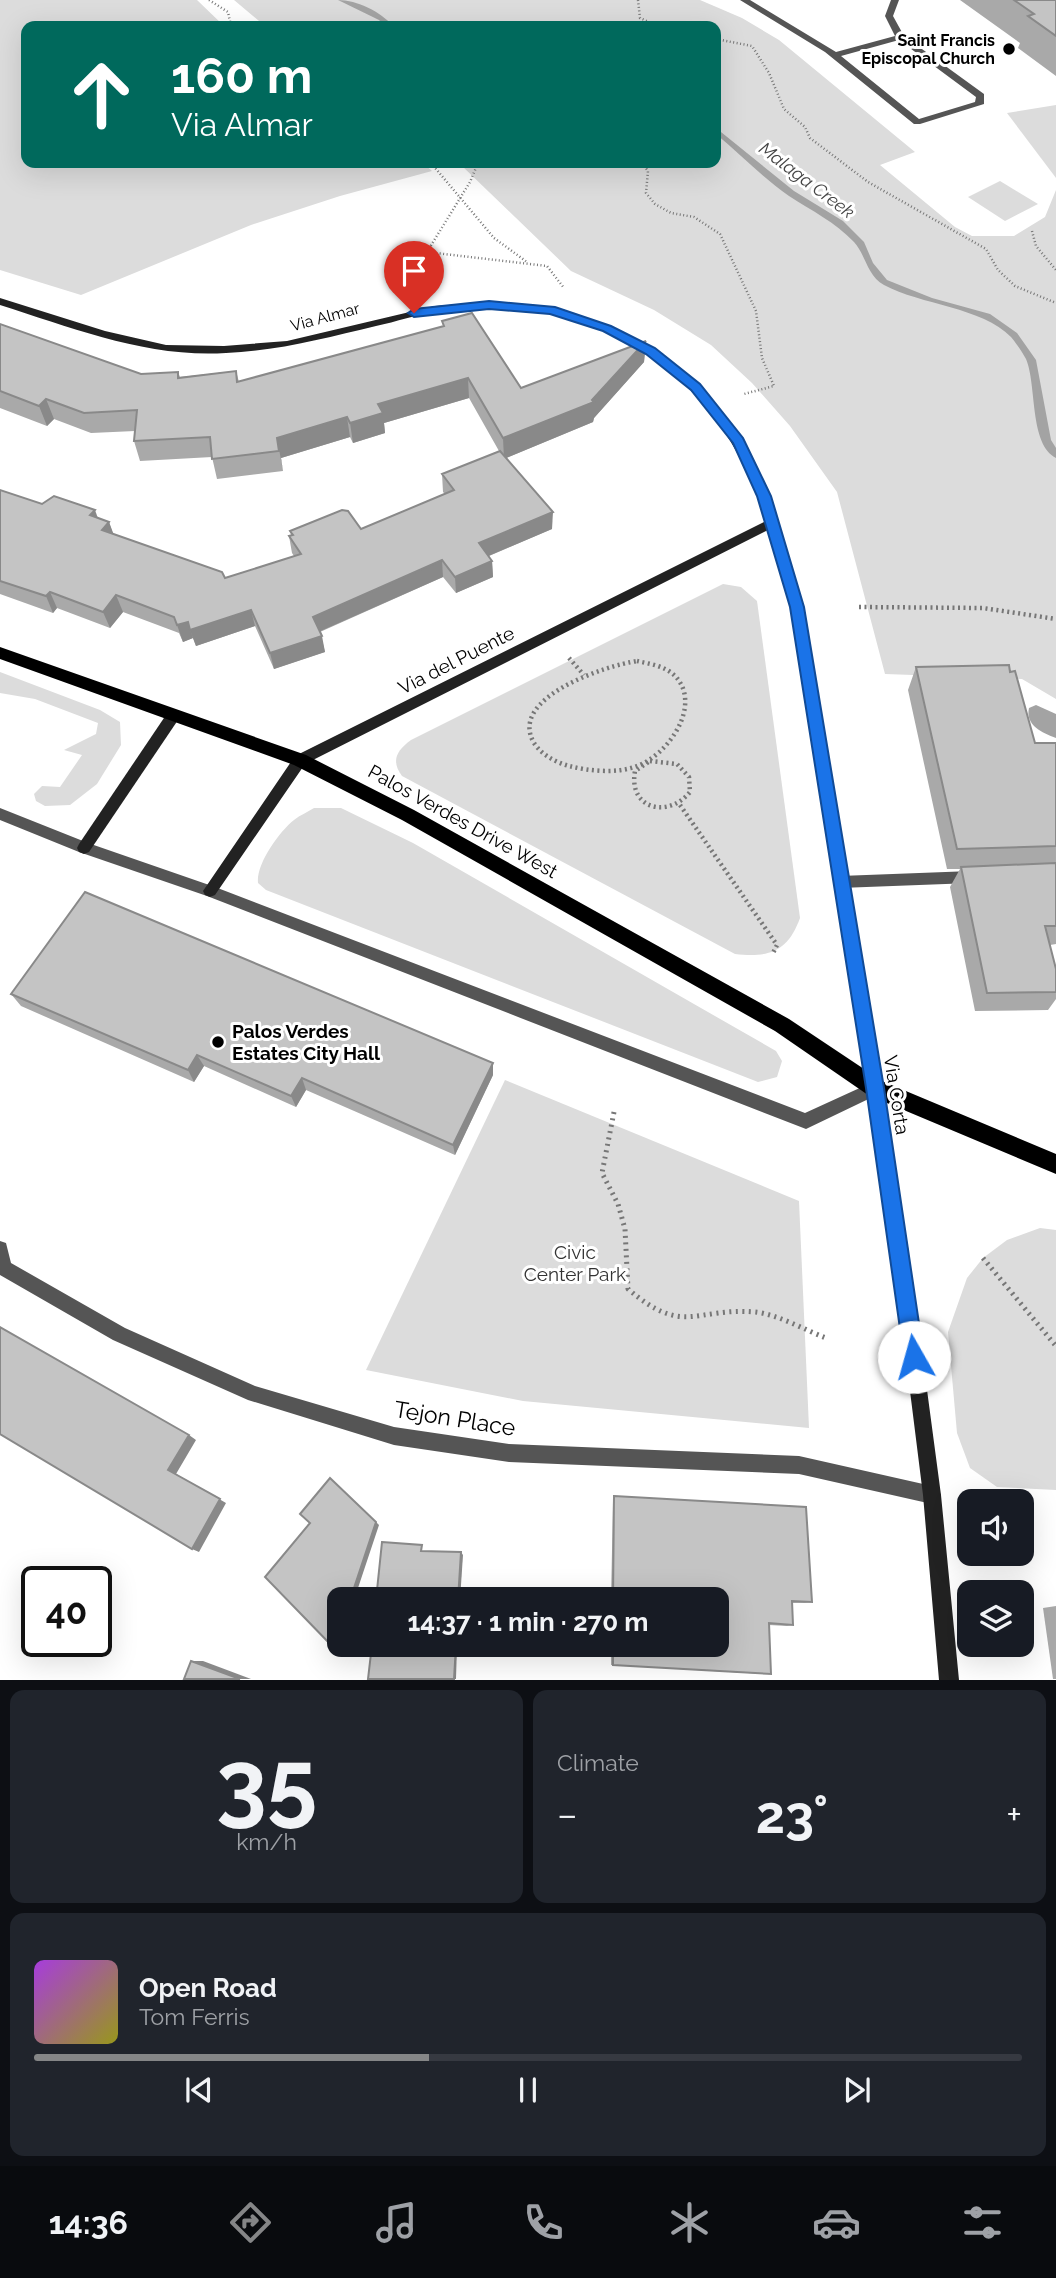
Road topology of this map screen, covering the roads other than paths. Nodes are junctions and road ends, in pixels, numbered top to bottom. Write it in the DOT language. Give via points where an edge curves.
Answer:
graph roads {
  1 [pos="744,0"];
  2 [pos="895,0"];
  3 [pos="900,37"];
  4 [pos="834,55"];
  5 [pos="0,301"];
  6 [pos="772,523"];
  7 [pos="0,653"];
  8 [pos="173,716"];
  9 [pos="300,760"];
  10 [pos="0,814"];
  11 [pos="84,848"];
  12 [pos="992,876"];
  13 [pos="840,882"];
  14 [pos="210,891"];
  15 [pos="875,1088"];
  16 [pos="1056,1164"];
  17 [pos="1,1261"];
  18 [pos="932,1495"];
  19 [pos="949,1679"];
  1 -- 4 [label="street"];
  2 -- 3 [label="street" via="889,16"];
  3 -- 4 [label="street"];
  3 -- 4 [label="street" via="981,96 979,104 917,122"];
  5 -- 6 [label="street, Via Almar" via="166,349 224,350 287,344 435,309 489,305 551,310 607,328 650,351 696,387 738,441"];
  6 -- 9 [label="street, Via del Puente"];
  6 -- 13 [label="street, Via Corta" via="797,607"];
  7 -- 8 [label="main road, Palos Verdes Drive West"];
  8 -- 9 [label="main road, Palos Verdes Drive West"];
  8 -- 11 [label="street"];
  9 -- 14 [label="street, Via del Puente"];
  9 -- 15 [label="main road, Palos Verdes Drive West" via="408,815 782,1025"];
  10 -- 11 [label="street"];
  11 -- 14 [label="street"];
  12 -- 13 [label="street"];
  13 -- 15 [label="street, Via Corta"];
  14 -- 15 [label="street" via="806,1122"];
  15 -- 16 [label="main road, Palos Verdes Drive West"];
  15 -- 18 [label="street, Via Corta"];
  17 -- 18 [label="street, Tejon Place" via="119,1334 254,1394 394,1436 509,1453 799,1465"];
  18 -- 19 [label="street, Via Corta"];
}
